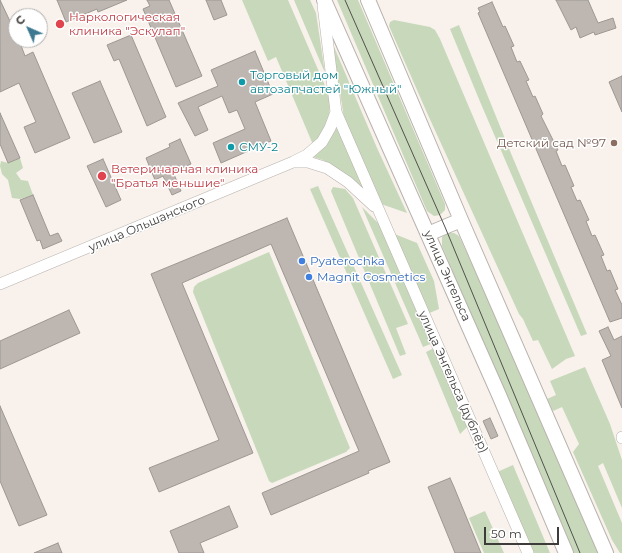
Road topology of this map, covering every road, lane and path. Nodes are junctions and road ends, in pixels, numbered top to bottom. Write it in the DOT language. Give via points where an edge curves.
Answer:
graph roads {
  1 [pos="323,0"];
  2 [pos="368,0"];
  3 [pos="336,112"];
  4 [pos="294,162"];
  5 [pos="379,210"];
  6 [pos="461,220"];
  7 [pos="428,234"];
  8 [pos="0,284"];
  9 [pos="528,553"];
  10 [pos="566,553"];
  11 [pos="606,553"];
  1 -- 3 [label="street"];
  1 -- 7 [label="main road, улица Энгельса"];
  2 -- 6 [label="main road"];
  3 -- 4 [label="street, улица Ольшанского" via="322,142"];
  3 -- 5 [label="street, улица Энгельса (дублёр)"];
  4 -- 5 [label="street" via="308,162 327,168 348,182"];
  4 -- 8 [label="street, улица Ольшанского"];
  5 -- 9 [label="street, улица Энгельса (дублёр)"];
  6 -- 7 [label="main road"];
  6 -- 11 [label="main road"];
  7 -- 10 [label="main road, улица Энгельса"];
}
